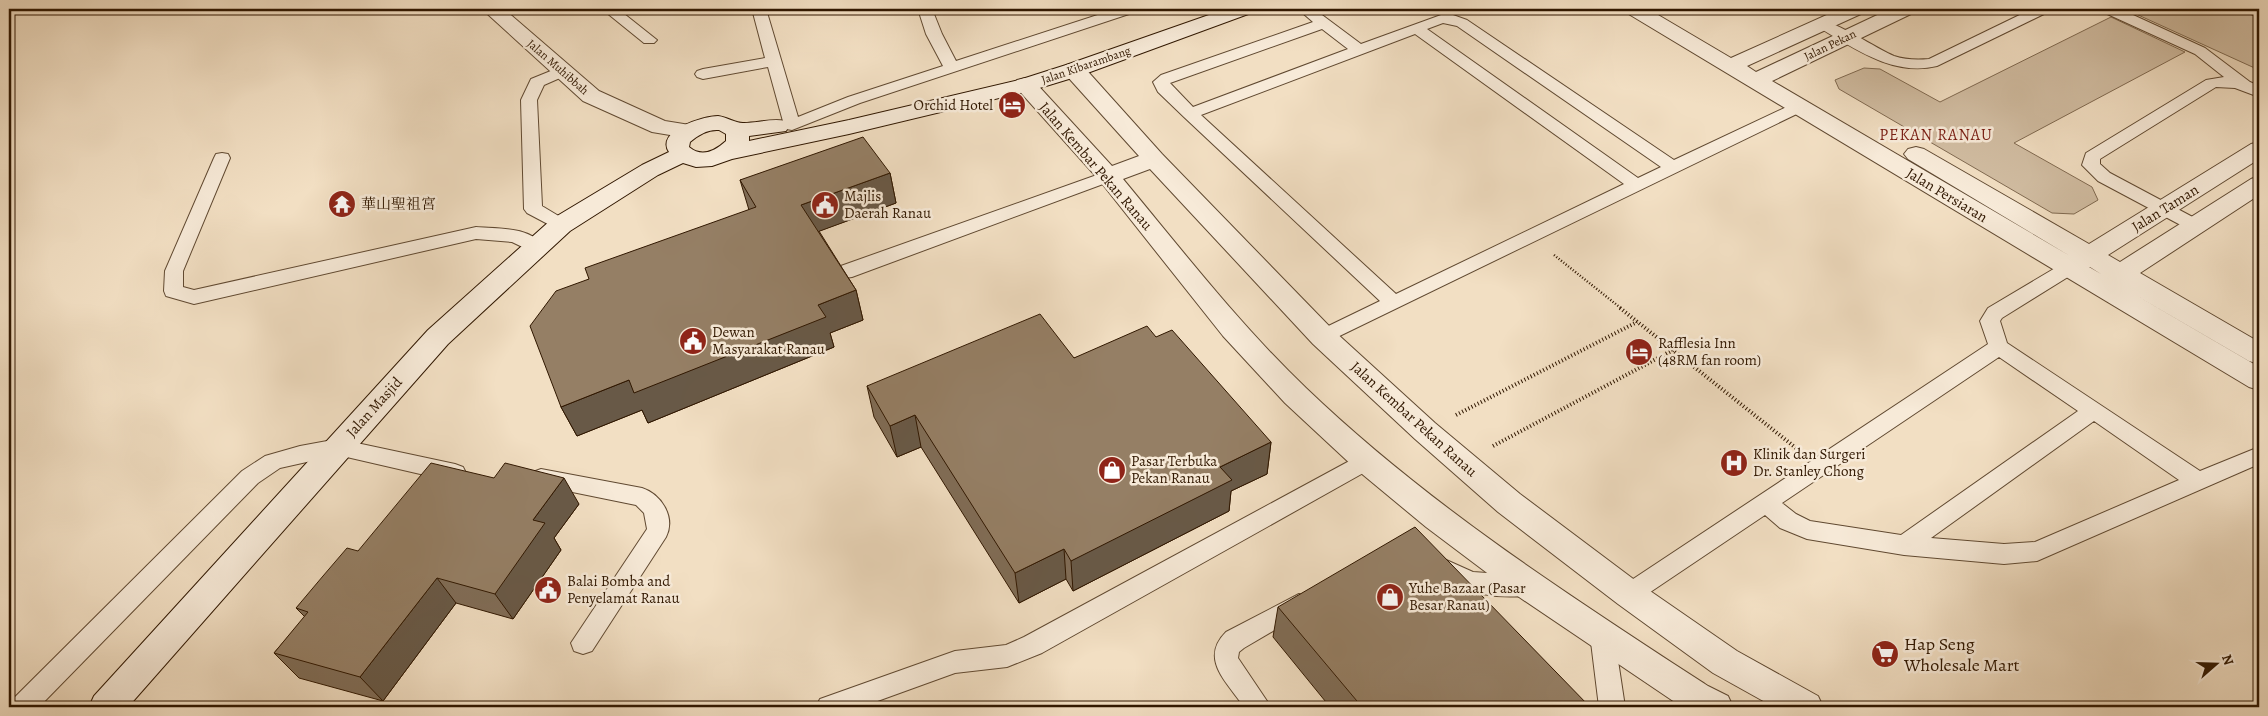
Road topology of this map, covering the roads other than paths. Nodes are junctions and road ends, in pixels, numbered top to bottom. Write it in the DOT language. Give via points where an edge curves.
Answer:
graph roads {
  1 [pos="492,9"];
  2 [pos="609,9"];
  3 [pos="759,9"];
  4 [pos="925,9"];
  5 [pos="1130,9"];
  6 [pos="1244,9"];
  7 [pos="1305,9"];
  8 [pos="1634,9"];
  9 [pos="1666,9"];
  10 [pos="1856,9"];
  11 [pos="1906,9"];
  12 [pos="2043,9"];
  13 [pos="2108,9"];
  14 [pos="1324,24"];
  15 [pos="1823,24"];
  16 [pos="1417,29"];
  17 [pos="1847,37"];
  18 [pos="648,40"];
  19 [pos="1359,50"];
  20 [pos="774,61"];
  21 [pos="1739,61"];
  22 [pos="952,68"];
  23 [pos="1074,70"];
  24 [pos="563,71"];
  25 [pos="703,74"];
  26 [pos="1764,76"];
  27 [pos="1025,85"];
  28 [pos="2244,85"];
  29 [pos="2259,92"];
  30 [pos="1799,107"];
  31 [pos="924,108"];
  32 [pos="1190,114"];
  33 [pos="792,125"];
  34 [pos="738,131"];
  35 [pos="685,143"];
  36 [pos="2259,149"];
  37 [pos="727,153"];
  38 [pos="222,158"];
  39 [pos="1154,159"];
  40 [pos="1674,168"];
  41 [pos="1108,176"];
  42 [pos="2259,184"];
  43 [pos="1637,185"];
  44 [pos="2164,209"];
  45 [pos="561,225"];
  46 [pos="2196,226"];
  47 [pos="535,247"];
  48 [pos="2079,261"];
  49 [pos="845,272"];
  50 [pos="2111,280"];
  51 [pos="1394,303"];
  52 [pos="1323,337"];
  53 [pos="1998,348"];
  54 [pos="2259,354"];
  55 [pos="2259,380"];
  56 [pos="2093,411"];
  57 [pos="338,447"];
  58 [pos="2259,455"];
  59 [pos="1366,461"];
  60 [pos="521,477"];
  61 [pos="477,478"];
  62 [pos="2199,482"];
  63 [pos="1766,503"];
  64 [pos="1904,545"];
  65 [pos="1428,556"];
  66 [pos="1530,587"];
  67 [pos="1322,591"];
  68 [pos="1629,594"];
  69 [pos="1602,634"];
  70 [pos="583,643"];
  71 [pos="22,707"];
  72 [pos="106,707"];
  73 [pos="829,707"];
  74 [pos="1258,707"];
  75 [pos="1612,707"];
  76 [pos="1716,707"];
  77 [pos="1806,707"];
  1 -- 24 [label="street, Jalan Muhibbah"];
  2 -- 18 [label="lane"];
  3 -- 20 [label="lane"];
  4 -- 22 [label="lane"];
  5 -- 22 [label="lane"];
  6 -- 23 [label="street, Jalan Kibarambang"];
  7 -- 14 [label="lane"];
  8 -- 21 [label="street, Jalan Persiaran"];
  9 -- 21 [label="street, Jalan Persiaran"];
  10 -- 15 [label="street, Jalan Pekan"];
  11 -- 17 [label="street, Jalan Pekan"];
  12 -- 17 [label="lane" via="1923,65 1912,66 1892,60"];
  13 -- 28 [label="lane" via="2200,51"];
  14 -- 19 [label="lane"];
  14 -- 32 [label="lane" via="1167,78 1162,82 1164,89"];
  15 -- 17 [label="lane"];
  15 -- 21 [label="street, Jalan Pekan"];
  16 -- 19 [label="lane"];
  16 -- 40 [label="lane" via="1442,19 1462,23"];
  16 -- 43 [label="lane"];
  17 -- 26 [label="street, Jalan Pekan"];
  19 -- 32 [label="lane"];
  20 -- 25 [label="lane"];
  20 -- 33 [label="lane"];
  21 -- 26 [label="street, Jalan Persiaran"];
  22 -- 33 [label="lane" via="854,100"];
  23 -- 27 [label="street, Jalan Kibarambang"];
  23 -- 39 [label="street, Jalan Kembar Pekan Ranau"];
  24 -- 35 [label="street, Jalan Muhibbah" via="591,96 660,127"];
  24 -- 45 [label="lane" via="537,82 529,100 533,209"];
  26 -- 30 [label="street, Jalan Persiaran"];
  26 -- 48 [label="street, Jalan Persiaran"];
  27 -- 31 [label="street, Jalan Kibarambang"];
  27 -- 41 [label="street, Jalan Kembar Pekan Ranau"];
  28 -- 29 [label="lane"];
  28 -- 44 [label="lane" via="2227,81 2212,83 2092,157 2091,165 2104,177"];
  30 -- 40 [label="lane"];
  30 -- 48 [label="street, Jalan Persiaran"];
  31 -- 33 [label="street, Jalan Kibarambang"];
  31 -- 37 [label="street, Jalan Kibarambang"];
  32 -- 51 [label="lane"];
  33 -- 34 [label="street, Jalan Kibarambang"];
  34 -- 35 [label="street" via="715,123 696,127"];
  34 -- 37 [label="street" via="738,142"];
  35 -- 37 [label="street" via="689,157 708,159"];
  35 -- 45 [label="street, Jalan Masjid" via="650,170"];
  36 -- 44 [label="street, Jalan Taman"];
  38 -- 47 [label="lane" via="174,271 173,291 194,297 476,232 516,236"];
  39 -- 41 [label="street"];
  39 -- 52 [label="street, Jalan Kembar Pekan Ranau"];
  40 -- 43 [label="lane"];
  41 -- 49 [label="lane"];
  41 -- 59 [label="street, Jalan Kembar Pekan Ranau" via="1233,329 1295,395"];
  42 -- 46 [label="street, Jalan Taman"];
  43 -- 51 [label="lane"];
  44 -- 46 [label="lane"];
  44 -- 48 [label="street, Jalan Taman"];
  45 -- 47 [label="street, Jalan Masjid"];
  46 -- 50 [label="street, Jalan Taman"];
  47 -- 57 [label="street, Jalan Masjid" via="438,337"];
  48 -- 50 [label="street, Jalan Persiaran"];
  48 -- 53 [label="lane" via="1996,312 1990,321"];
  50 -- 54 [label="street, Jalan Persiaran"];
  50 -- 55 [label="street, Jalan Persiaran"];
  51 -- 52 [label="lane"];
  52 -- 68 [label="street, Jalan Kembar Pekan Ranau" via="1509,503"];
  53 -- 56 [label="lane"];
  53 -- 63 [label="lane"];
  56 -- 62 [label="lane"];
  56 -- 64 [label="lane"];
  57 -- 61 [label="lane"];
  57 -- 71 [label="lane" via="273,462 250,477"];
  57 -- 72 [label="street, Jalan Masjid"];
  58 -- 62 [label="lane"];
  59 -- 66 [label="street, Jalan Kembar Pekan Ranau"];
  59 -- 73 [label="lane" via="1033,645 1007,656 956,662"];
  60 -- 70 [label="lane" via="642,497 655,509 658,530"];
  62 -- 64 [label="lane" via="2037,551 2004,554"];
  63 -- 64 [label="lane" via="1788,521 1807,530"];
  63 -- 68 [label="lane"];
  65 -- 66 [label="lane" via="1451,575 1465,581"];
  66 -- 69 [label="street, Jalan Kembar Pekan Ranau"];
  67 -- 74 [label="lane" via="1235,640 1227,648 1226,660"];
  68 -- 77 [label="street, Jalan Kembar Pekan Ranau" via="1725,662"];
  69 -- 75 [label="lane"];
  69 -- 76 [label="street, Jalan Kembar Pekan Ranau"];
}
